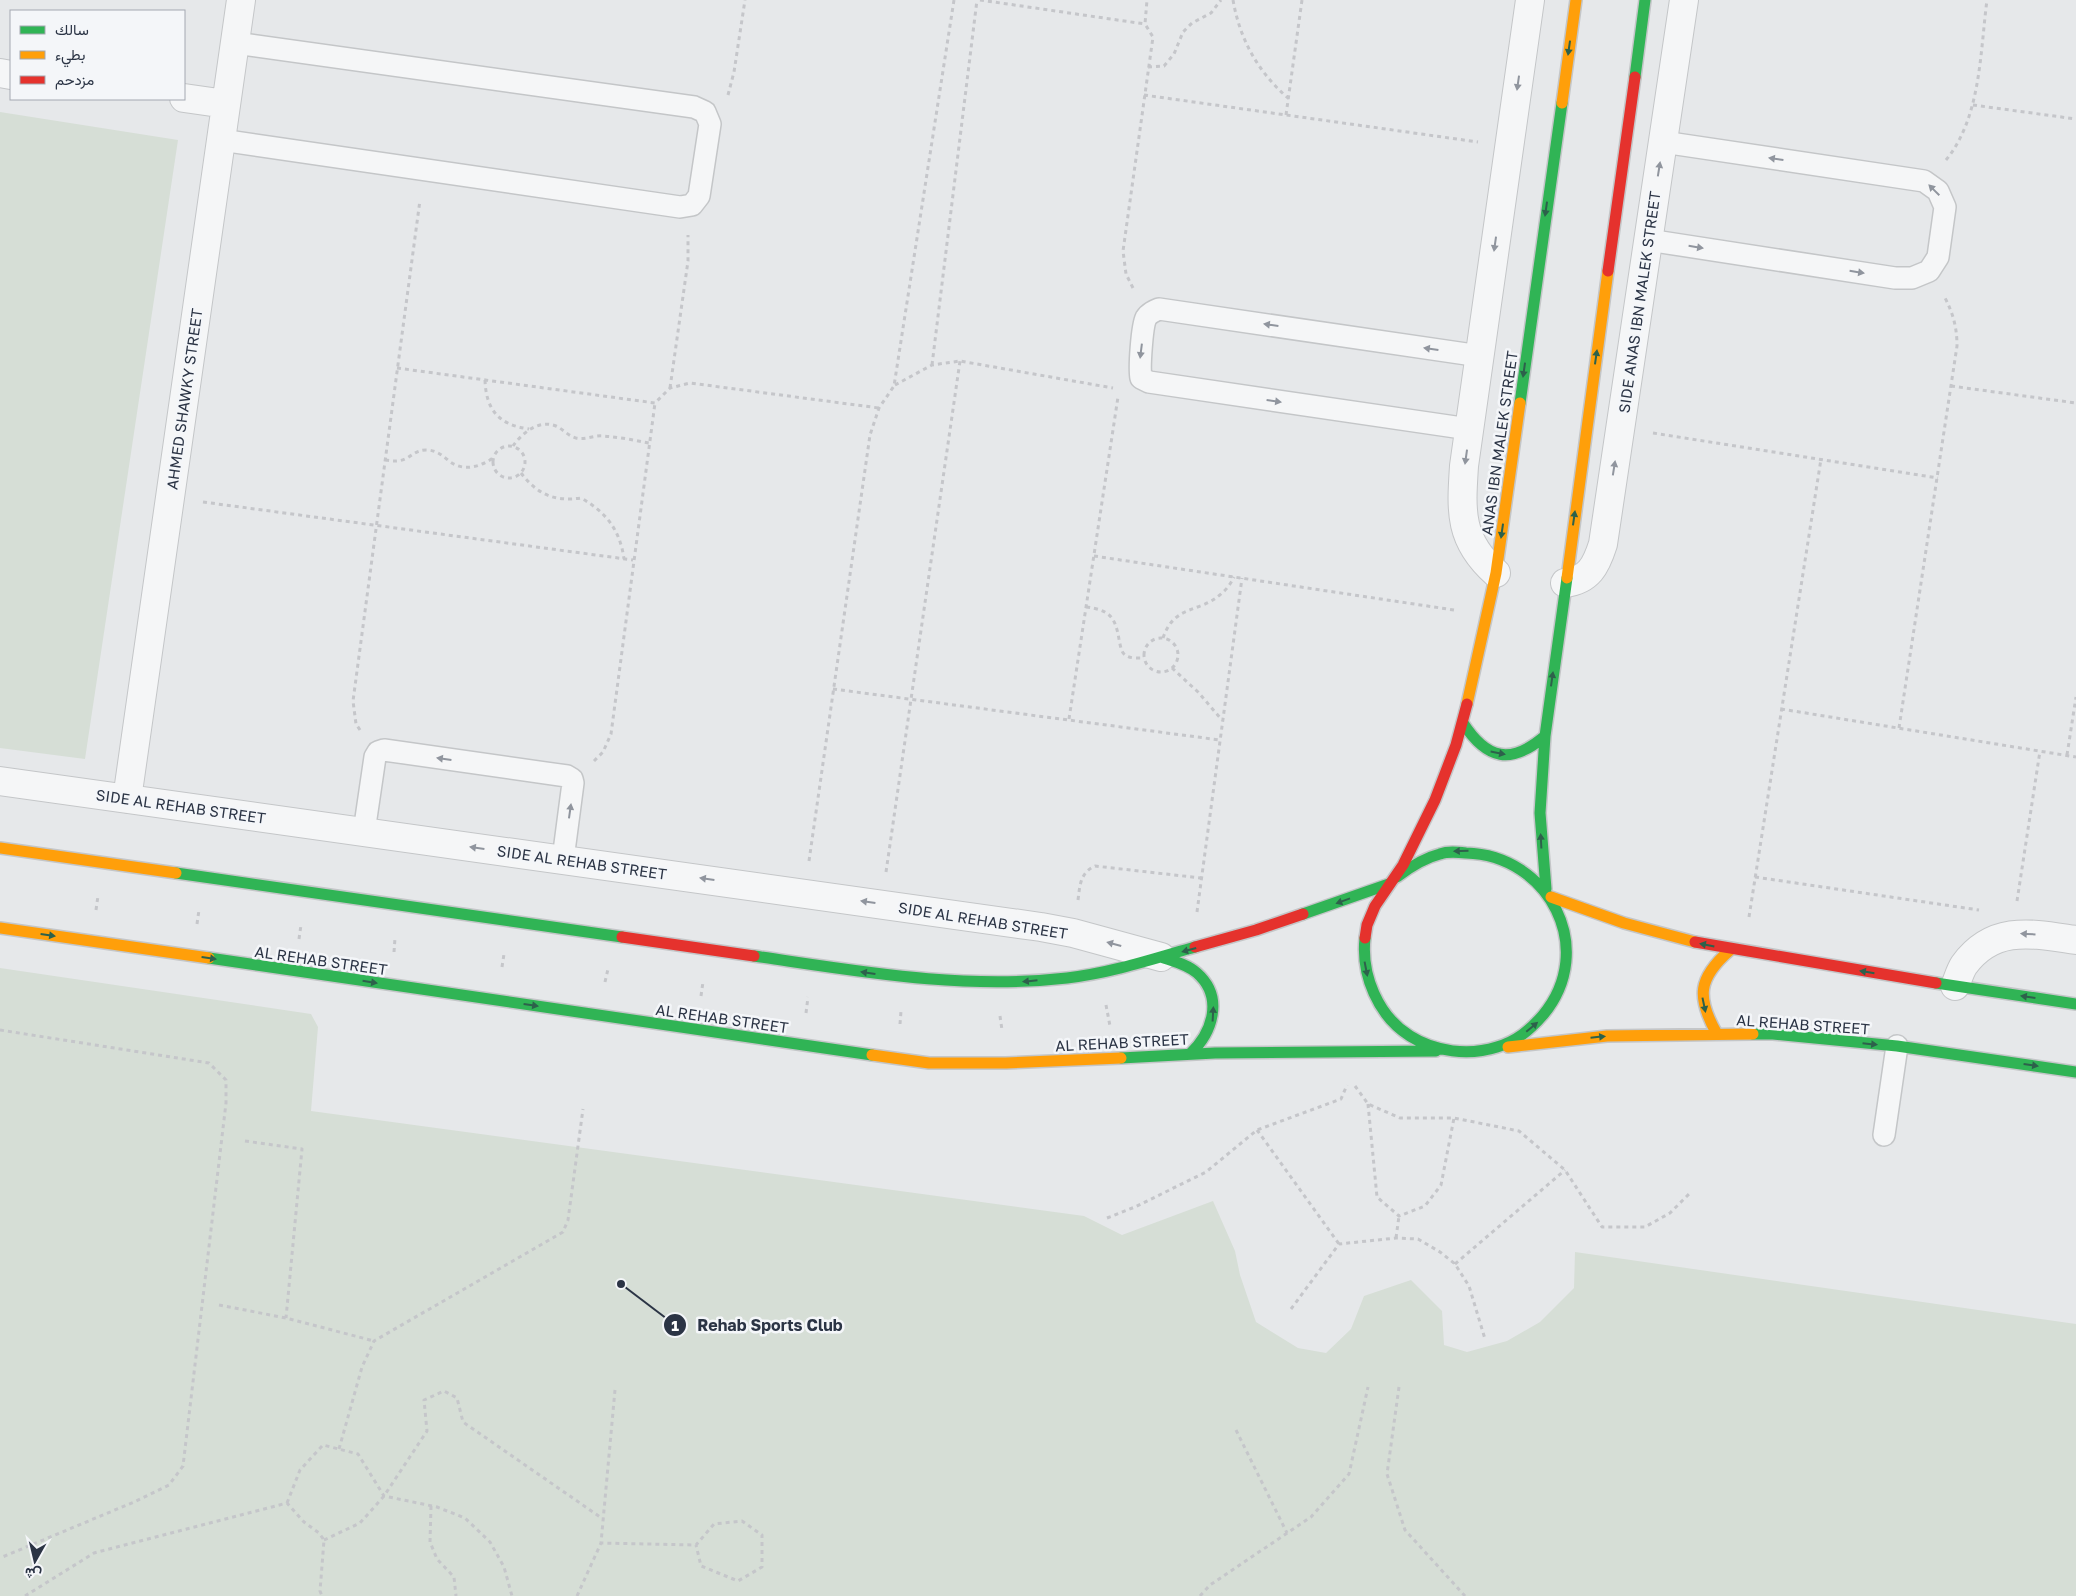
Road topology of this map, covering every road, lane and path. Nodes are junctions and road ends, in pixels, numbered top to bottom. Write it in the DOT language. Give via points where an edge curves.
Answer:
graph roads {
  1 [pos="241,0"];
  2 [pos="745,0"];
  3 [pos="954,0"];
  4 [pos="978,0"];
  5 [pos="1147,0"];
  6 [pos="1220,0"];
  7 [pos="1233,0"];
  8 [pos="1302,0"];
  9 [pos="1530,0"];
  10 [pos="1576,0"];
  11 [pos="1646,0"];
  12 [pos="1684,0"];
  13 [pos="1987,0"];
  14 [pos="1145,24"];
  15 [pos="235,43"];
  16 [pos="1148,67"];
  17 [pos="1144,95"];
  18 [pos="185,98"];
  19 [pos="1289,99"];
  20 [pos="226,104"];
  21 [pos="1974,105"];
  22 [pos="705,112"];
  23 [pos="1286,115"];
  24 [pos="2076,119"];
  25 [pos="221,140"];
  26 [pos="1663,142"];
  27 [pos="1509,146"];
  28 [pos="425,169"];
  29 [pos="1924,181"];
  30 [pos="680,207"];
  31 [pos="1648,240"];
  32 [pos="1928,271"];
  33 [pos="1151,312"];
  34 [pos="1480,356"];
  35 [pos="960,361"];
  36 [pos="932,365"];
  37 [pos="397,368"];
  38 [pos="485,380"];
  39 [pos="894,386"];
  40 [pos="1951,386"];
  41 [pos="670,388"];
  42 [pos="655,403"];
  43 [pos="2076,404"];
  44 [pos="879,408"];
  45 [pos="1620,428"];
  46 [pos="530,429"];
  47 [pos="1469,429"];
  48 [pos="650,443"];
  49 [pos="513,446"];
  50 [pos="493,458"];
  51 [pos="385,460"];
  52 [pos="1821,460"];
  53 [pos="522,473"];
  54 [pos="1938,478"];
  55 [pos="170,498"];
  56 [pos="377,526"];
  57 [pos="1094,556"];
  58 [pos="624,558"];
  59 [pos="633,560"];
  60 [pos="1496,573"];
  61 [pos="1234,577"];
  62 [pos="1242,578"];
  63 [pos="1565,583"];
  64 [pos="1086,607"];
  65 [pos="1488,615"];
  66 [pos="1163,638"];
  67 [pos="1144,658"];
  68 [pos="1172,668"];
  69 [pos="833,689"];
  70 [pos="2076,697"];
  71 [pos="912,698"];
  72 [pos="1782,709"];
  73 [pos="1068,719"];
  74 [pos="1222,720"];
  75 [pos="1463,723"];
  76 [pos="1899,728"];
  77 [pos="1545,736"];
  78 [pos="1220,740"];
  79 [pos="2040,751"];
  80 [pos="378,752"];
  81 [pos="2067,755"];
  82 [pos="2076,756"];
  83 [pos="572,779"];
  84 [pos="0,781"];
  85 [pos="127,799"];
  86 [pos="364,832"];
  87 [pos="0,848"];
  88 [pos="563,860"];
  89 [pos="103,863"];
  90 [pos="203,877"];
  91 [pos="1755,877"];
  92 [pos="1201,878"];
  93 [pos="1393,880"];
  94 [pos="305,892"];
  95 [pos="1549,893"];
  96 [pos="804,894"];
  97 [pos="881,904"];
  98 [pos="400,906"];
  99 [pos="1986,911"];
  100 [pos="509,921"];
  101 [pos="0,928"];
  102 [pos="1073,933"];
  103 [pos="2012,935"];
  104 [pos="613,936"];
  105 [pos="2076,940"];
  106 [pos="91,941"];
  107 [pos="1192,949"];
  108 [pos="708,950"];
  109 [pos="1730,950"];
  110 [pos="1743,952"];
  111 [pos="193,956"];
  112 [pos="1161,957"];
  113 [pos="813,964"];
  114 [pos="295,971"];
  115 [pos="1100,972"];
  116 [pos="905,978"];
  117 [pos="996,983"];
  118 [pos="389,985"];
  119 [pos="1954,986"];
  120 [pos="498,1000"];
  121 [pos="2076,1004"];
  122 [pos="600,1015"];
  123 [pos="695,1029"];
  124 [pos="0,1030"];
  125 [pos="1717,1034"];
  126 [pos="801,1044"];
  127 [pos="1897,1046"];
  128 [pos="1497,1048"];
  129 [pos="1444,1050"];
  130 [pos="1190,1054"];
  131 [pos="1116,1057"];
  132 [pos="897,1058"];
  133 [pos="1006,1063"];
  134 [pos="2076,1072"];
  135 [pos="1350,1078"];
  136 [pos="1355,1085"];
  137 [pos="1368,1104"];
  138 [pos="583,1109"];
  139 [pos="1454,1118"];
  140 [pos="1257,1130"];
  141 [pos="1884,1135"];
  142 [pos="245,1141"];
  143 [pos="1565,1170"];
  144 [pos="1689,1194"];
  145 [pos="1399,1216"];
  146 [pos="1107,1218"];
  147 [pos="1396,1238"];
  148 [pos="1339,1244"];
  149 [pos="1455,1264"];
  150 [pos="220,1305"];
  151 [pos="1291,1309"];
  152 [pos="286,1318"];
  153 [pos="1485,1339"];
  154 [pos="374,1341"];
  155 [pos="1368,1387"];
  156 [pos="1399,1387"];
  157 [pos="615,1390"];
  158 [pos="1236,1430"];
  159 [pos="339,1449"];
  160 [pos="384,1496"];
  161 [pos="288,1503"];
  162 [pos="431,1506"];
  163 [pos="603,1519"];
  164 [pos="1287,1533"];
  165 [pos="324,1540"];
  166 [pos="601,1543"];
  167 [pos="696,1545"];
  168 [pos="0,1558"];
  169 [pos="25,1596"];
  170 [pos="322,1596"];
  171 [pos="456,1596"];
  172 [pos="512,1596"];
  173 [pos="577,1596"];
  174 [pos="1200,1596"];
  175 [pos="1465,1596"];
  1 -- 15 [label="street, AHMED SHAWKY STREET"];
  2 -- 22 [label="path" via="730,90 722,104"];
  3 -- 39 [label="path"];
  4 -- 14 [label="path"];
  4 -- 36 [label="path"];
  5 -- 14 [label="path"];
  6 -- 16 [label="path" via="1211,12 1183,32 1174,54 1164,66"];
  7 -- 19 [label="path" via="1246,46 1265,76"];
  8 -- 19 [label="path"];
  9 -- 27 [label="street, one-way"];
  10 -- 60 [label="street, ANAS IBN MALEK STREET, one-way"];
  63 -- 11 [label="street, one-way"];
  12 -- 26 [label="street, SIDE ANAS IBN MALEK STREET"];
  13 -- 21 [label="path"];
  14 -- 16 [label="path" via="1153,37"];
  15 -- 20 [label="street, AHMED SHAWKY STREET"];
  15 -- 22 [label="lane" via="694,107"];
  16 -- 17 [label="path"];
  17 -- 23 [label="path"];
  17 -- 33 [label="path" via="1123,251 1126,274"];
  18 -- 20 [label="street"];
  19 -- 23 [label="path"];
  20 -- 25 [label="street, AHMED SHAWKY STREET"];
  21 -- 24 [label="path"];
  21 -- 29 [label="path" via="1959,143 1948,159"];
  22 -- 30 [label="lane" via="710,124 699,196 692,205"];
  23 -- 27 [label="path"];
  25 -- 28 [label="lane"];
  25 -- 55 [label="street, AHMED SHAWKY STREET"];
  29 -- 26 [label="lane, one-way"];
  31 -- 26 [label="street, SIDE ANAS IBN MALEK STREET, one-way"];
  27 -- 34 [label="street, one-way"];
  28 -- 30 [label="lane"];
  28 -- 37 [label="path"];
  32 -- 29 [label="lane, one-way" via="1938,257 1945,206 1938,191"];
  30 -- 41 [label="path" via="689,243"];
  31 -- 32 [label="lane, one-way" via="1894,278 1912,278"];
  31 -- 45 [label="street, SIDE ANAS IBN MALEK STREET"];
  32 -- 40 [label="path" via="1953,313 1957,329"];
  34 -- 33 [label="lane, one-way" via="1159,309"];
  33 -- 47 [label="lane, one-way" via="1145,319 1139,369 1142,378 1149,382"];
  34 -- 47 [label="street"];
  35 -- 36 [label="path"];
  35 -- 57 [label="path" via="1119,389"];
  35 -- 71 [label="path"];
  36 -- 39 [label="path"];
  37 -- 38 [label="path"];
  37 -- 51 [label="path"];
  38 -- 42 [label="path"];
  38 -- 46 [label="path" via="486,395 502,420 515,427"];
  39 -- 44 [label="path"];
  40 -- 43 [label="path"];
  40 -- 54 [label="path"];
  41 -- 42 [label="path"];
  41 -- 44 [label="path" via="690,383"];
  42 -- 48 [label="path"];
  44 -- 69 [label="path" via="870,435"];
  45 -- 52 [label="path"];
  63 -- 45 [label="street, SIDE ANAS IBN MALEK STREET, one-way" via="1579,581 1599,558"];
  46 -- 48 [label="path" via="557,426 577,438 589,439 600,435"];
  46 -- 49 [label="path"];
  47 -- 60 [label="street, one-way" via="1462,498 1466,531 1479,558"];
  48 -- 59 [label="path"];
  49 -- 50 [label="path" via="496,450"];
  49 -- 53 [label="path" via="525,456"];
  50 -- 51 [label="path" via="472,468 451,463 433,450 413,452 406,459"];
  50 -- 53 [label="path" via="493,467 498,474 506,478"];
  51 -- 56 [label="path"];
  52 -- 54 [label="path"];
  52 -- 72 [label="path"];
  53 -- 58 [label="path" via="540,493 567,500 580,498 602,513 618,533"];
  54 -- 76 [label="path"];
  55 -- 56 [label="path"];
  55 -- 85 [label="street, AHMED SHAWKY STREET"];
  56 -- 58 [label="path"];
  56 -- 80 [label="path" via="353,701 356,724"];
  57 -- 61 [label="path"];
  57 -- 64 [label="path"];
  58 -- 59 [label="path"];
  59 -- 83 [label="path" via="611,734 603,752"];
  60 -- 65 [label="street, ANAS IBN MALEK STREET"];
  61 -- 62 [label="path"];
  61 -- 66 [label="path" via="1221,594 1178,615 1168,625"];
  62 -- 65 [label="path"];
  62 -- 74 [label="path"];
  77 -- 63 [label="street, one-way"];
  64 -- 67 [label="path" via="1099,608 1109,614 1116,625 1124,654 1131,658"];
  64 -- 73 [label="path"];
  65 -- 75 [label="street, ANAS IBN MALEK STREET"];
  66 -- 67 [label="path" via="1148,643"];
  66 -- 68 [label="path" via="1176,647 1177,662"];
  67 -- 68 [label="path" via="1147,666 1155,672"];
  68 -- 74 [label="path"];
  69 -- 71 [label="path"];
  69 -- 96 [label="path"];
  70 -- 81 [label="path"];
  71 -- 73 [label="path"];
  71 -- 97 [label="path"];
  72 -- 76 [label="path"];
  72 -- 91 [label="path"];
  73 -- 78 [label="path"];
  74 -- 78 [label="path"];
  75 -- 77 [label="street, one-way" via="1471,738 1484,750 1500,755 1517,754 1533,748"];
  75 -- 93 [label="street, ANAS IBN MALEK STREET" via="1434,801"];
  76 -- 79 [label="path"];
  95 -- 77 [label="street, one-way" via="1540,813"];
  78 -- 92 [label="path"];
  79 -- 81 [label="path"];
  79 -- 103 [label="path"];
  83 -- 80 [label="lane, one-way" via="384,750"];
  80 -- 86 [label="lane"];
  81 -- 82 [label="path"];
  88 -- 83 [label="lane, one-way"];
  84 -- 85 [label="street, SIDE AL REHAB STREET"];
  85 -- 86 [label="street, SIDE AL REHAB STREET"];
  88 -- 86 [label="street, SIDE AL REHAB STREET, one-way"];
  87 -- 89 [label="street"];
  96 -- 88 [label="street, SIDE AL REHAB STREET, one-way"];
  89 -- 90 [label="street"];
  89 -- 106 [label="path"];
  90 -- 94 [label="street"];
  90 -- 111 [label="path"];
  91 -- 99 [label="path"];
  91 -- 110 [label="path"];
  92 -- 102 [label="path" via="1095,866 1081,878"];
  92 -- 107 [label="path"];
  95 -- 93 [label="street, one-way" via="1526,870 1501,856 1474,851 1446,852 1420,861"];
  93 -- 107 [label="street, one-way" via="1301,916"];
  93 -- 129 [label="street, one-way" via="1374,906 1366,931 1364,957 1369,983 1381,1007 1398,1027 1420,1042"];
  94 -- 98 [label="street"];
  94 -- 114 [label="path"];
  109 -- 95 [label="street, one-way" via="1639,928"];
  128 -- 95 [label="street, one-way" via="1521,1037 1541,1020 1556,998 1565,974 1568,947 1562,921"];
  97 -- 96 [label="street, SIDE AL REHAB STREET, one-way"];
  97 -- 102 [label="street, SIDE AL REHAB STREET"];
  98 -- 100 [label="street"];
  98 -- 118 [label="path"];
  100 -- 104 [label="street"];
  100 -- 120 [label="path"];
  101 -- 106 [label="street, AL REHAB STREET, one-way"];
  112 -- 102 [label="street, SIDE AL REHAB STREET, one-way"];
  105 -- 103 [label="street, one-way" via="2025,933"];
  103 -- 119 [label="street" via="1980,948 1964,965"];
  104 -- 108 [label="street"];
  104 -- 122 [label="path"];
  106 -- 111 [label="street, AL REHAB STREET"];
  107 -- 112 [label="street, one-way"];
  108 -- 113 [label="street"];
  108 -- 123 [label="path"];
  109 -- 110 [label="street"];
  109 -- 125 [label="street, one-way" via="1715,962 1705,979 1702,998 1706,1017"];
  119 -- 110 [label="street, one-way"];
  111 -- 114 [label="street, AL REHAB STREET, one-way"];
  112 -- 115 [label="street"];
  130 -- 112 [label="street, one-way" via="1208,1035 1214,1010 1212,997 1197,974 1186,966"];
  116 -- 113 [label="street, one-way"];
  113 -- 126 [label="path"];
  114 -- 118 [label="street, AL REHAB STREET, one-way"];
  115 -- 117 [label="street, one-way"];
  115 -- 131 [label="path"];
  116 -- 117 [label="street"];
  116 -- 132 [label="path"];
  117 -- 133 [label="path"];
  118 -- 120 [label="street, AL REHAB STREET"];
  121 -- 119 [label="street, one-way"];
  120 -- 122 [label="street, AL REHAB STREET, one-way"];
  122 -- 123 [label="street, AL REHAB STREET"];
  123 -- 126 [label="street, AL REHAB STREET"];
  124 -- 168 [label="path" via="209,1063 226,1080 226,1103 183,1466 169,1485"];
  125 -- 127 [label="street, AL REHAB STREET, one-way" via="1773,1034"];
  128 -- 125 [label="street, AL REHAB STREET, one-way" via="1607,1036"];
  126 -- 132 [label="street, AL REHAB STREET"];
  127 -- 134 [label="street, AL REHAB STREET, one-way"];
  127 -- 141 [label="lane"];
  128 -- 129 [label="street" via="1471,1053"];
  129 -- 130 [label="street, AL REHAB STREET"];
  130 -- 131 [label="street, AL REHAB STREET"];
  131 -- 133 [label="street, AL REHAB STREET"];
  132 -- 133 [label="street, AL REHAB STREET" via="929,1063"];
  135 -- 140 [label="path" via="1341,1099"];
  136 -- 137 [label="path"];
  137 -- 139 [label="path" via="1400,1118"];
  137 -- 145 [label="path" via="1377,1197"];
  138 -- 154 [label="path" via="568,1220 563,1232"];
  139 -- 143 [label="path" via="1519,1131"];
  139 -- 145 [label="path" via="1440,1185 1425,1206"];
  140 -- 146 [label="path" via="1206,1172"];
  140 -- 148 [label="path"];
  142 -- 152 [label="path" via="302,1149"];
  143 -- 144 [label="path" via="1602,1227 1645,1227 1670,1213"];
  143 -- 149 [label="path"];
  145 -- 147 [label="path"];
  147 -- 148 [label="path"];
  147 -- 149 [label="path" via="1418,1240"];
  148 -- 151 [label="path"];
  149 -- 153 [label="path" via="1469,1286"];
  150 -- 152 [label="path"];
  152 -- 154 [label="path"];
  154 -- 159 [label="path" via="362,1367"];
  155 -- 164 [label="path" via="1348,1474 1311,1517"];
  156 -- 175 [label="path" via="1387,1474 1405,1530"];
  157 -- 163 [label="path"];
  158 -- 164 [label="path"];
  159 -- 160 [label="path" via="358,1454"];
  159 -- 161 [label="path" via="323,1445 300,1470"];
  160 -- 162 [label="path"];
  160 -- 163 [label="path" via="427,1432 424,1400 444,1391 457,1398 463,1422"];
  160 -- 165 [label="path" via="360,1524"];
  161 -- 165 [label="path"];
  161 -- 169 [label="path" via="94,1553"];
  162 -- 171 [label="path" via="430,1542 438,1559 454,1577"];
  162 -- 172 [label="path" via="465,1518 490,1542 504,1567"];
  163 -- 166 [label="path"];
  164 -- 174 [label="path" via="1210,1585"];
  165 -- 170 [label="path"];
  166 -- 167 [label="path"];
  166 -- 173 [label="path"];
  167 -- 167 [label="path" via="701,1566 738,1582 762,1567 762,1535 742,1520 714,1524"];
}
